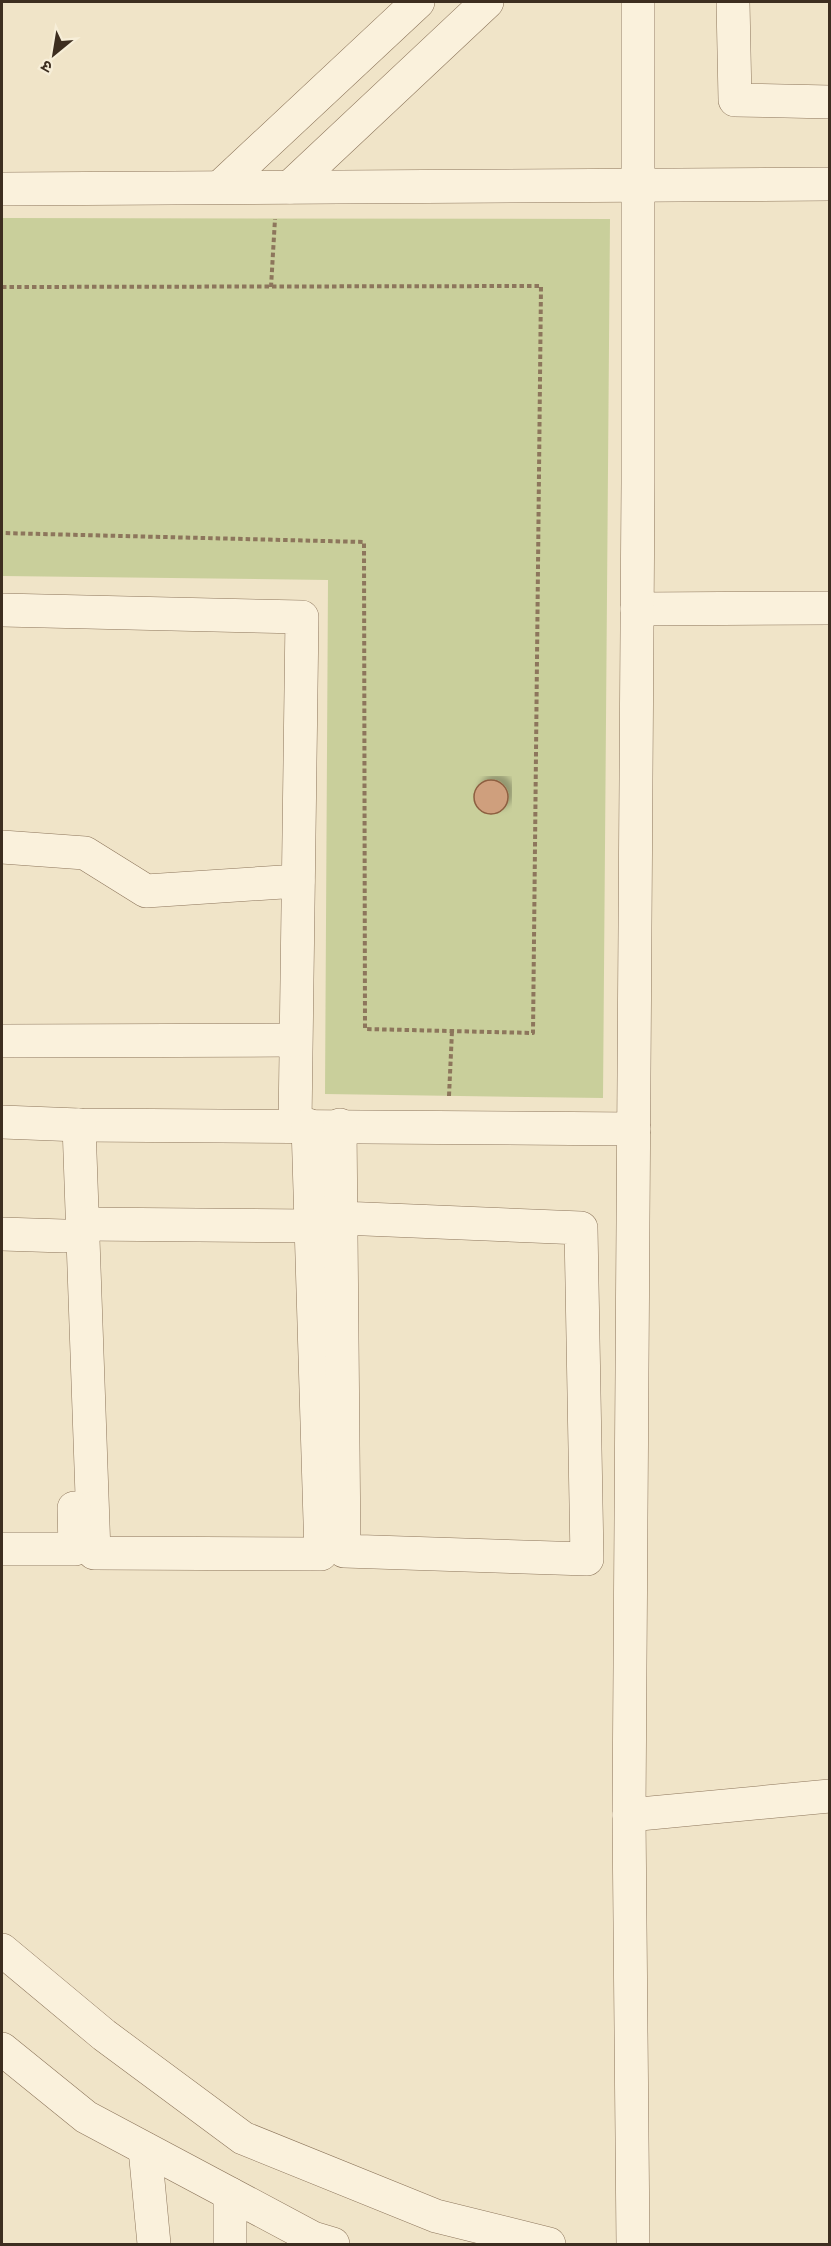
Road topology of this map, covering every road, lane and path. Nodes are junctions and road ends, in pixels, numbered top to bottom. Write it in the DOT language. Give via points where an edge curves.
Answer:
graph roads {
  1 [pos="418,2"];
  2 [pos="487,2"];
  3 [pos="638,2"];
  4 [pos="733,2"];
  5 [pos="830,102"];
  6 [pos="830,184"];
  7 [pos="638,186"];
  8 [pos="220,187"];
  9 [pos="283,187"];
  10 [pos="2,189"];
  11 [pos="271,287"];
  12 [pos="2,288"];
  13 [pos="830,608"];
  14 [pos="637,609"];
  15 [pos="2,610"];
  16 [pos="2,847"];
  17 [pos="298,881"];
  18 [pos="365,1029"];
  19 [pos="452,1031"];
  20 [pos="296,1040"];
  21 [pos="2,1041"];
  22 [pos="2,1122"];
  23 [pos="69,1125"];
  24 [pos="314,1125"];
  25 [pos="448,1127"];
  26 [pos="634,1128"];
  27 [pos="326,1222"];
  28 [pos="70,1227"];
  29 [pos="2,1234"];
  30 [pos="2,1549"];
  31 [pos="830,1796"];
  32 [pos="629,1815"];
  33 [pos="2,1950"];
  34 [pos="2,2049"];
  35 [pos="145,2149"];
  36 [pos="230,2194"];
  37 [pos="154,2244"];
  38 [pos="230,2244"];
  39 [pos="333,2244"];
  40 [pos="549,2244"];
  41 [pos="633,2244"];
  1 -- 8 [label="street"];
  2 -- 9 [label="street"];
  3 -- 7 [label="street"];
  4 -- 5 [label="street" via="735,100"];
  6 -- 7 [label="street"];
  7 -- 9 [label="street"];
  7 -- 14 [label="street"];
  8 -- 9 [label="street"];
  8 -- 10 [label="street"];
  9 -- 11 [label="path"];
  11 -- 12 [label="path"];
  11 -- 19 [label="path" via="541,286 533,1034"];
  13 -- 14 [label="street"];
  14 -- 26 [label="street"];
  15 -- 17 [label="street" via="302,616"];
  16 -- 17 [label="street" via="85,853 146,891"];
  17 -- 20 [label="street"];
  18 -- 19 [label="path"];
  19 -- 25 [label="path"];
  20 -- 21 [label="street"];
  20 -- 24 [label="street"];
  22 -- 23 [label="street"];
  23 -- 24 [label="street"];
  23 -- 28 [label="street"];
  24 -- 25 [label="street"];
  24 -- 27 [label="street"];
  25 -- 26 [label="street"];
  26 -- 32 [label="street"];
  27 -- 27 [label="street" via="344,1551 587,1559 581,1228"];
  27 -- 28 [label="street"];
  27 -- 28 [label="street" via="321,1554 94,1552"];
  28 -- 29 [label="street"];
  28 -- 30 [label="street" via="75,1549"];
  31 -- 32 [label="street"];
  32 -- 41 [label="street"];
  33 -- 40 [label="street" via="104,2035 243,2138 436,2216"];
  34 -- 35 [label="street" via="86,2117"];
  35 -- 36 [label="street"];
  35 -- 37 [label="street"];
  36 -- 38 [label="street"];
  36 -- 39 [label="street" via="313,2238"];
}
